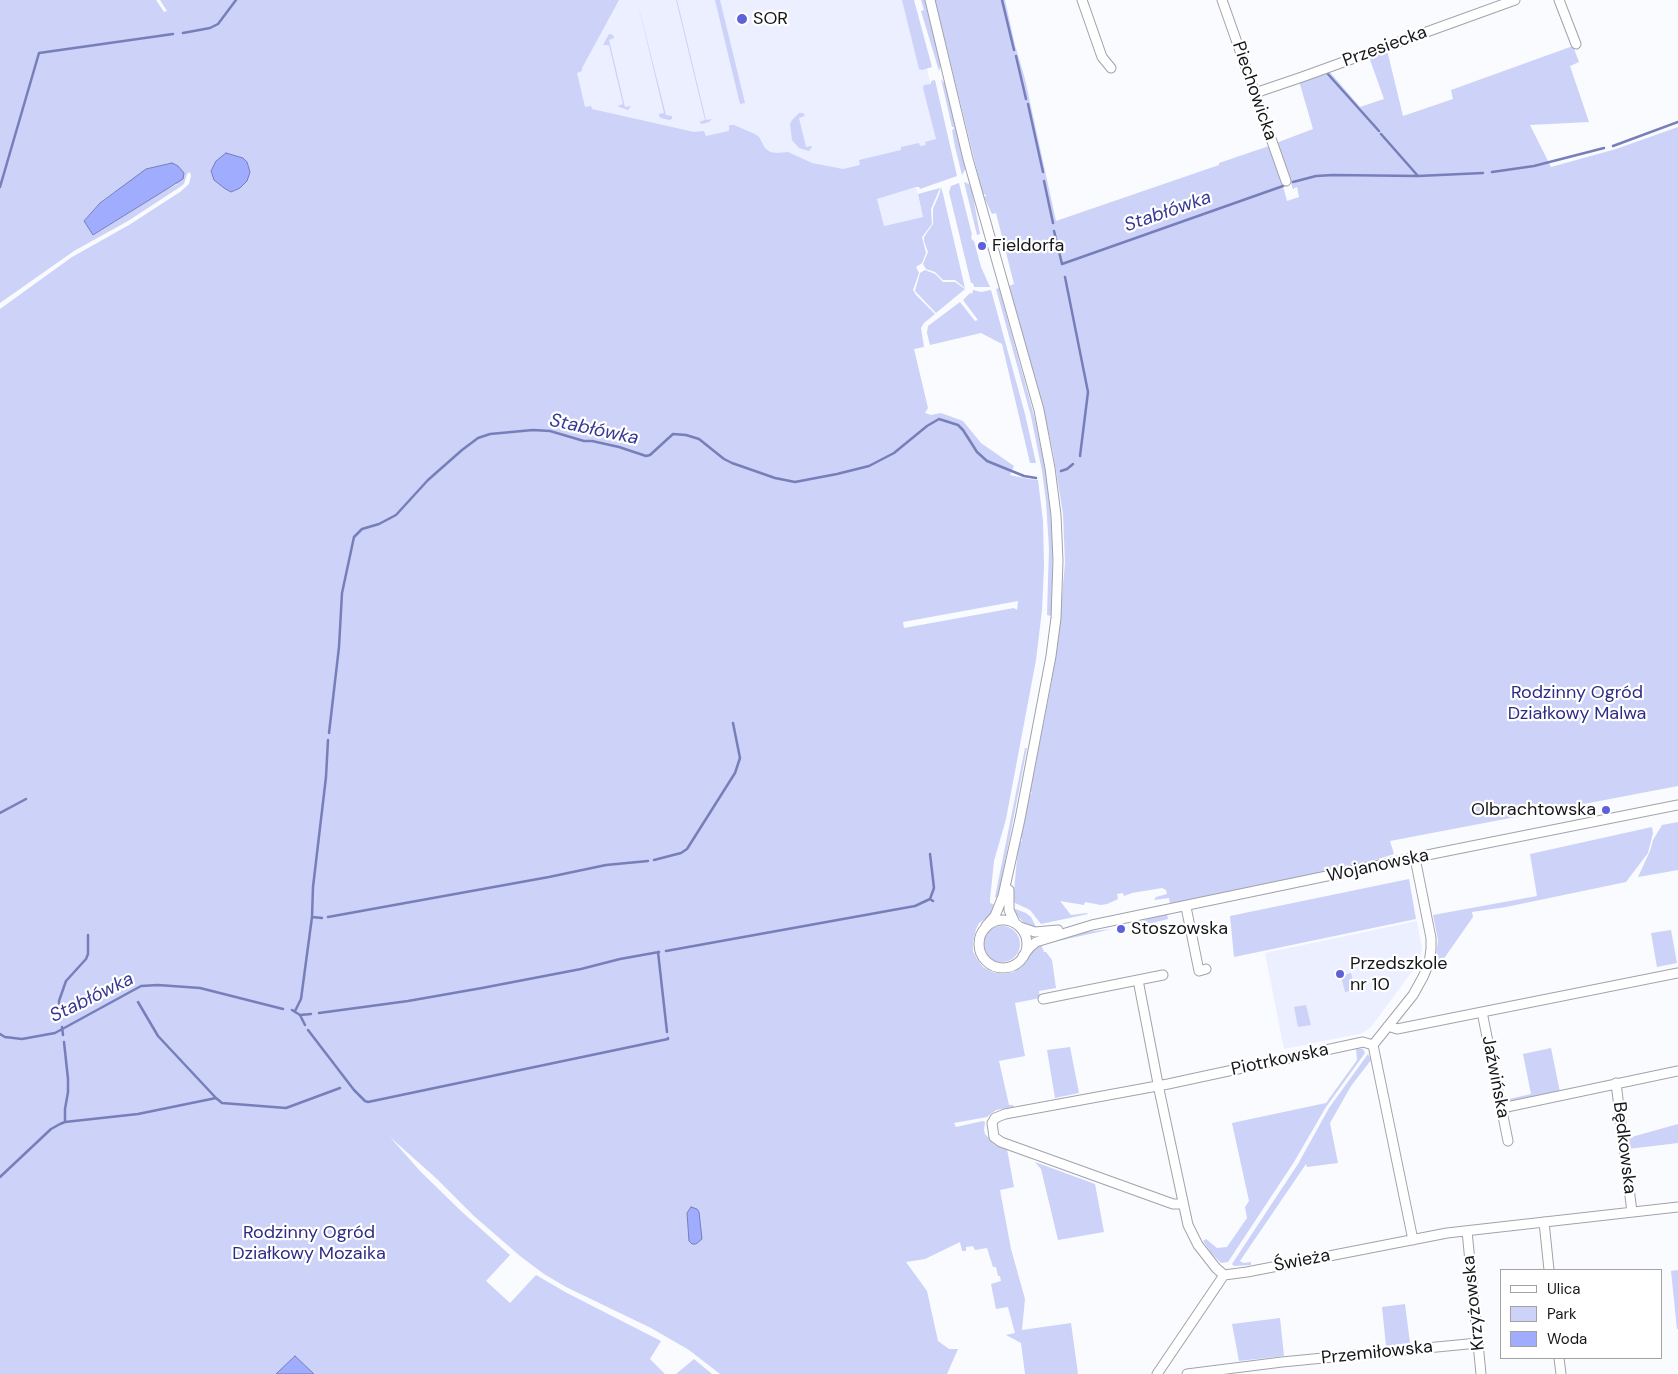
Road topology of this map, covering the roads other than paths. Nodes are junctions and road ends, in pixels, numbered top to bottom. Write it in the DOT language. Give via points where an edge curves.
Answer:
graph roads {
  1 [pos="930,0"];
  2 [pos="1082,0"];
  3 [pos="1222,0"];
  4 [pos="1515,0"];
  5 [pos="1559,0"];
  6 [pos="1576,44"];
  7 [pos="1111,68"];
  8 [pos="1254,93"];
  9 [pos="1286,181"];
  10 [pos="1678,805"];
  11 [pos="1012,855"];
  12 [pos="1415,858"];
  13 [pos="1186,907"];
  14 [pos="1018,925"];
  15 [pos="986,926"];
  16 [pos="1078,928"];
  17 [pos="1024,956"];
  18 [pos="1206,969"];
  19 [pos="1678,973"];
  20 [pos="1163,975"];
  21 [pos="1138,980"];
  22 [pos="1043,999"];
  23 [pos="1482,1012"];
  24 [pos="1388,1026"];
  25 [pos="1373,1045"];
  26 [pos="1678,1072"];
  27 [pos="1616,1084"];
  28 [pos="1159,1086"];
  29 [pos="1502,1108"];
  30 [pos="1508,1141"];
  31 [pos="1183,1204"];
  32 [pos="1678,1207"];
  33 [pos="1632,1212"];
  34 [pos="1544,1222"];
  35 [pos="1466,1231"];
  36 [pos="1413,1240"];
  37 [pos="1549,1269"];
  38 [pos="1224,1275"];
  39 [pos="1478,1343"];
  40 [pos="1559,1359"];
  41 [pos="1159,1373"];
  42 [pos="1187,1374"];
  43 [pos="1481,1374"];
  44 [pos="1561,1374"];
  1 -- 11 [label="street" via="968,159 1039,410 1056,515 1056,618"];
  2 -- 7 [label="street" via="1102,57"];
  3 -- 8 [label="street, Piechowicka"];
  4 -- 8 [label="street, Przesiecka"];
  5 -- 6 [label="street"];
  8 -- 9 [label="street, Piechowicka"];
  10 -- 12 [label="street, Wojanowska"];
  11 -- 14 [label="street" via="1008,901 1011,915"];
  11 -- 15 [label="street" via="1000,905"];
  12 -- 13 [label="street, Wojanowska"];
  12 -- 24 [label="street" via="1432,949 1423,978"];
  13 -- 16 [label="street, Wojanowska"];
  13 -- 18 [label="street" via="1199,971"];
  14 -- 15 [label="street" via="1000,920"];
  14 -- 16 [label="street, Wojanowska" via="1035,932"];
  14 -- 17 [label="street" via="1027,941"];
  15 -- 17 [label="street" via="981,932 979,948 987,962 1003,968"];
  16 -- 17 [label="street, Wojanowska" via="1036,942"];
  19 -- 23 [label="street"];
  20 -- 21 [label="street"];
  21 -- 22 [label="street"];
  21 -- 28 [label="street"];
  23 -- 24 [label="street" via="1397,1029"];
  23 -- 29 [label="street, Jaźwińska"];
  24 -- 25 [label="street"];
  25 -- 28 [label="street, Piotrkowska" via="1363,1042"];
  25 -- 36 [label="street"];
  26 -- 27 [label="street, Będkowska"];
  27 -- 29 [label="street, Będkowska"];
  27 -- 33 [label="street, Będkowska"];
  28 -- 31 [label="street"];
  28 -- 31 [label="street, Piotrkowska" via="1005,1114 993,1121 993,1133 1001,1142 1173,1204"];
  29 -- 30 [label="street, Jaźwińska"];
  31 -- 38 [label="street" via="1193,1238"];
  32 -- 33 [label="street, Świeża"];
  33 -- 34 [label="street, Świeża"];
  34 -- 35 [label="street, Świeża"];
  34 -- 37 [label="street"];
  35 -- 36 [label="street, Świeża"];
  35 -- 39 [label="street, Krzyżowska"];
  36 -- 38 [label="street, Świeża"];
  38 -- 41 [label="street"];
  39 -- 42 [label="street, Przemiłowska"];
  39 -- 43 [label="street, Krzyżowska"];
  40 -- 44 [label="street"];
}
